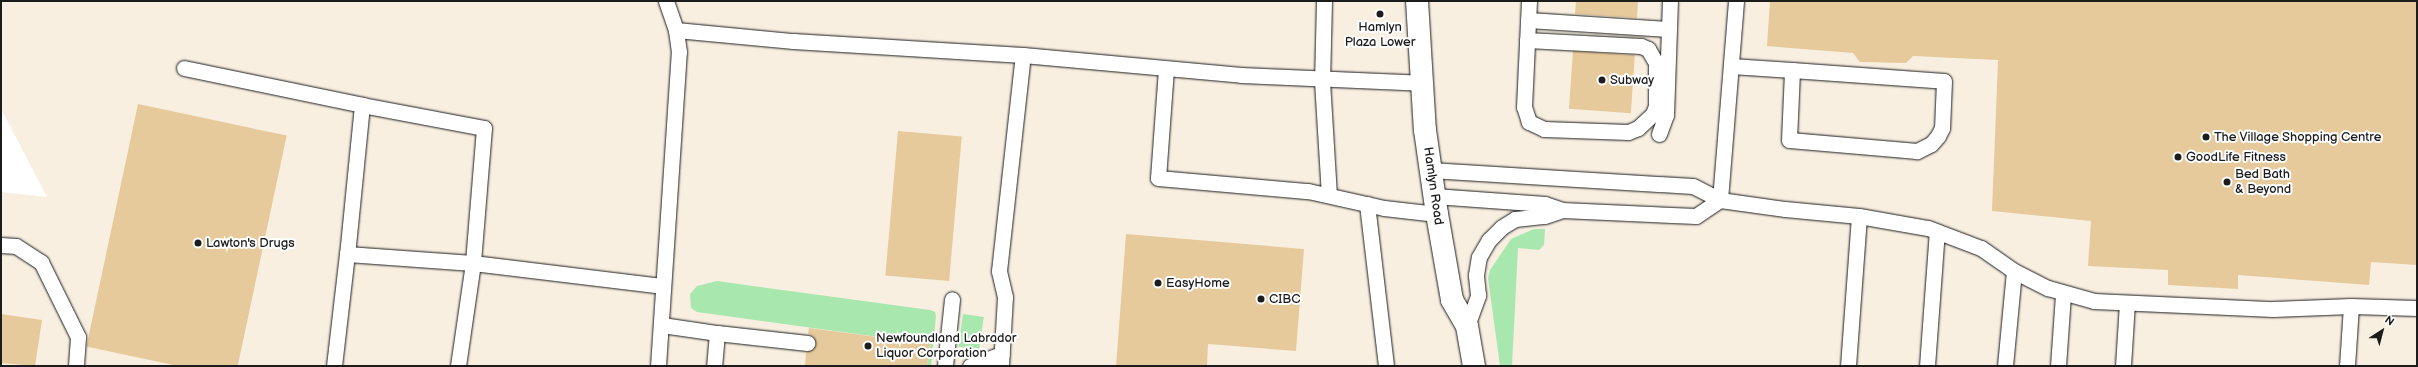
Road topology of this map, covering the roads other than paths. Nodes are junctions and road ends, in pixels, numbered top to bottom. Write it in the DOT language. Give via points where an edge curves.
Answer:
graph roads {
  1 [pos="666,1"];
  2 [pos="1324,1"];
  3 [pos="1417,1"];
  4 [pos="1529,1"];
  5 [pos="1670,1"];
  6 [pos="1736,1"];
  7 [pos="1528,20"];
  8 [pos="1668,29"];
  9 [pos="676,30"];
  10 [pos="1528,40"];
  11 [pos="1023,55"];
  12 [pos="1731,66"];
  13 [pos="184,68"];
  14 [pos="1166,69"];
  15 [pos="1792,70"];
  16 [pos="1322,81"];
  17 [pos="1421,84"];
  18 [pos="362,105"];
  19 [pos="1658,134"];
  20 [pos="1430,170"];
  21 [pos="1329,195"];
  22 [pos="1720,200"];
  23 [pos="1367,204"];
  24 [pos="1435,205"];
  25 [pos="1562,210"];
  26 [pos="1859,216"];
  27 [pos="1937,230"];
  28 [pos="1,246"];
  29 [pos="347,254"];
  30 [pos="473,263"];
  31 [pos="2014,271"];
  32 [pos="662,286"];
  33 [pos="2063,294"];
  34 [pos="952,299"];
  35 [pos="2127,303"];
  36 [pos="2351,306"];
  37 [pos="2417,308"];
  38 [pos="662,325"];
  39 [pos="1467,326"];
  40 [pos="717,333"];
  41 [pos="807,343"];
  42 [pos="1001,360"];
  43 [pos="76,366"];
  44 [pos="334,366"];
  45 [pos="458,366"];
  46 [pos="658,366"];
  47 [pos="714,366"];
  48 [pos="945,366"];
  49 [pos="970,366"];
  50 [pos="1386,366"];
  51 [pos="1474,366"];
  52 [pos="1848,366"];
  53 [pos="1927,366"];
  54 [pos="2005,366"];
  55 [pos="2058,366"];
  56 [pos="2123,366"];
  57 [pos="2347,366"];
  1 -- 9 [label="lane"];
  2 -- 16 [label="lane"];
  3 -- 17 [label="street, Hamlyn Road"];
  4 -- 7 [label="lane"];
  5 -- 8 [label="lane"];
  6 -- 12 [label="lane"];
  7 -- 8 [label="lane"];
  7 -- 10 [label="lane"];
  8 -- 19 [label="lane" via="1670,58 1666,115"];
  9 -- 11 [label="lane" via="793,41"];
  9 -- 32 [label="lane" via="679,52"];
  10 -- 10 [label="lane" via="1524,107 1529,122 1535,126 1605,133 1628,132 1638,128 1653,114 1656,106 1656,62 1648,49 1641,46"];
  11 -- 14 [label="lane"];
  11 -- 42 [label="lane" via="999,271 1004,297"];
  12 -- 15 [label="lane"];
  12 -- 22 [label="lane"];
  13 -- 18 [label="lane"];
  14 -- 16 [label="lane"];
  14 -- 21 [label="lane" via="1158,178 1231,183"];
  15 -- 15 [label="lane" via="1944,81 1942,128 1931,144 1917,151 1789,140"];
  16 -- 17 [label="lane"];
  16 -- 21 [label="lane"];
  17 -- 20 [label="street, Hamlyn Road"];
  18 -- 29 [label="lane"];
  18 -- 30 [label="lane" via="484,128"];
  20 -- 22 [label="lane" via="1693,186"];
  20 -- 24 [label="street, Hamlyn Road"];
  21 -- 23 [label="lane"];
  22 -- 25 [label="lane" via="1696,216"];
  22 -- 26 [label="lane"];
  23 -- 24 [label="lane"];
  23 -- 50 [label="lane"];
  24 -- 25 [label="lane" via="1545,204"];
  24 -- 39 [label="street, Hamlyn Road" via="1452,300"];
  25 -- 39 [label="lane" via="1545,216 1515,219 1489,240 1479,257 1476,275 1478,294"];
  26 -- 27 [label="lane"];
  26 -- 52 [label="lane"];
  27 -- 31 [label="lane" via="1981,248"];
  27 -- 53 [label="lane"];
  28 -- 43 [label="lane" via="16,246 41,262 78,337"];
  29 -- 30 [label="lane"];
  29 -- 44 [label="lane"];
  30 -- 32 [label="lane"];
  30 -- 45 [label="lane"];
  31 -- 33 [label="lane"];
  31 -- 54 [label="lane"];
  32 -- 38 [label="lane"];
  33 -- 35 [label="lane" via="2094,301"];
  33 -- 55 [label="lane"];
  34 -- 48 [label="lane"];
  35 -- 36 [label="lane" via="2273,309"];
  35 -- 56 [label="lane"];
  36 -- 37 [label="lane"];
  36 -- 57 [label="lane"];
  38 -- 40 [label="lane"];
  38 -- 46 [label="lane"];
  39 -- 51 [label="street, Hamlyn Road"];
  40 -- 41 [label="lane"];
  40 -- 47 [label="lane"];
  42 -- 49 [label="lane"];
}
